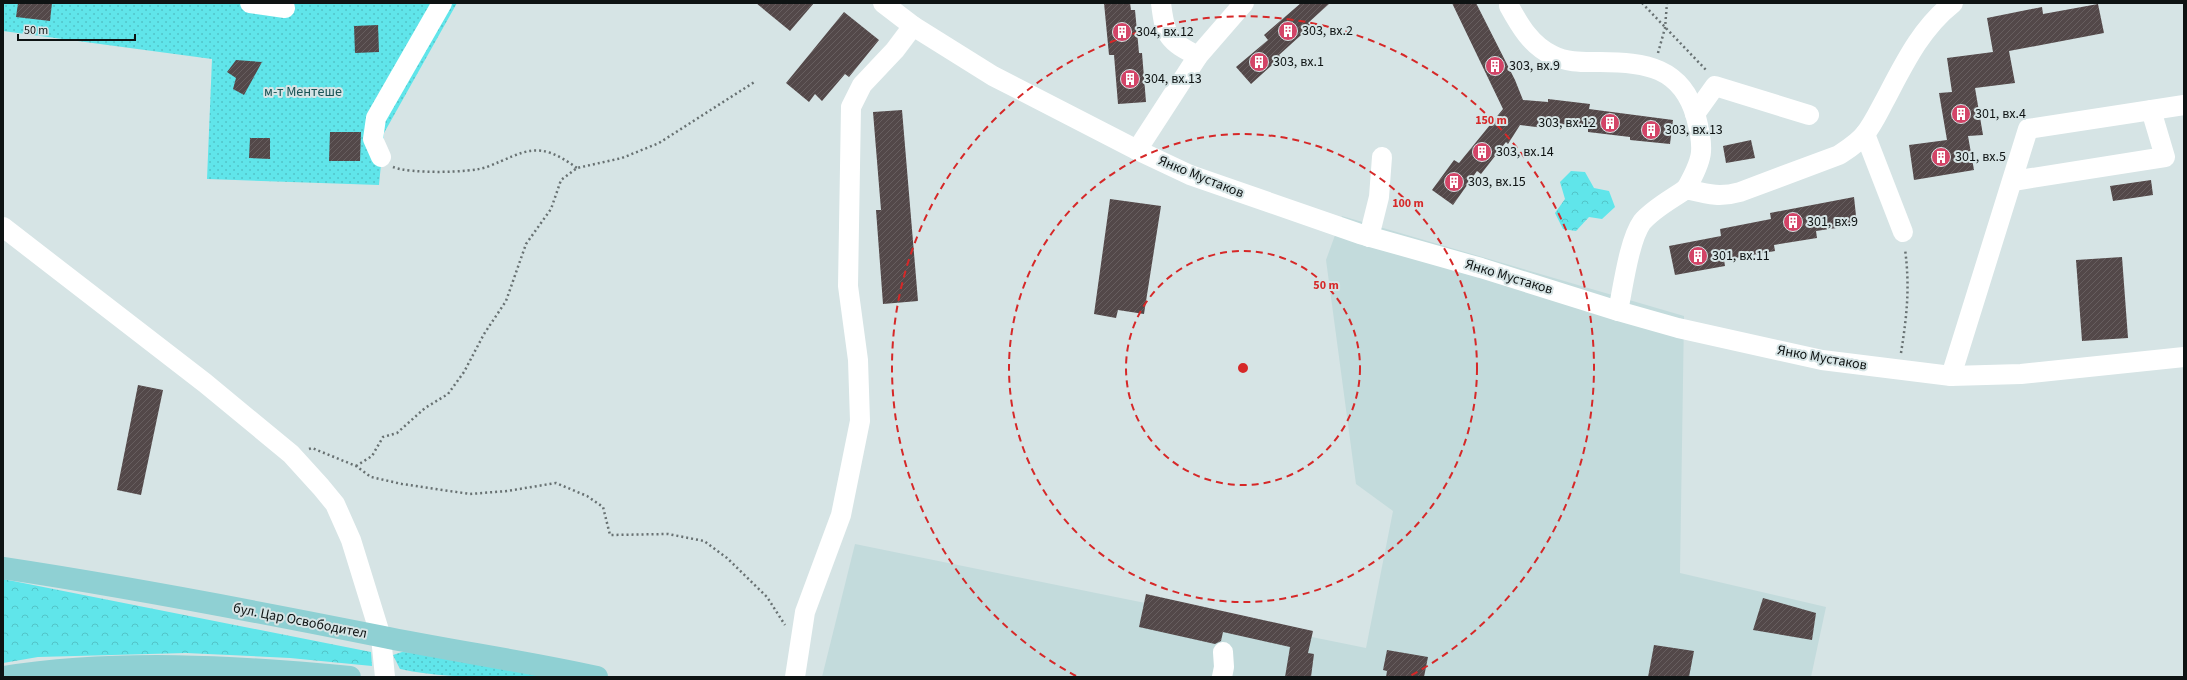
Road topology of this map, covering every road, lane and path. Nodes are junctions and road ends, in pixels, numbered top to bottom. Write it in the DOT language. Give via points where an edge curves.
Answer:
graph roads {
  1 [pos="250,3"];
  2 [pos="442,3"];
  3 [pos="883,3"];
  4 [pos="1162,3"];
  5 [pos="1244,3"];
  6 [pos="1642,3"];
  7 [pos="1667,3"];
  8 [pos="1953,3"];
  9 [pos="1509,6"];
  10 [pos="285,8"];
  11 [pos="913,26"];
  12 [pos="1665,28"];
  13 [pos="1198,56"];
  14 [pos="1654,67"];
  15 [pos="756,81"];
  16 [pos="1715,86"];
  17 [pos="2184,105"];
  18 [pos="2150,110"];
  19 [pos="1695,114"];
  20 [pos="1809,115"];
  21 [pos="1865,134"];
  22 [pos="1137,150"];
  23 [pos="380,157"];
  24 [pos="1382,157"];
  25 [pos="577,168"];
  26 [pos="2013,180"];
  27 [pos="1686,189"];
  28 [pos="3,227"];
  29 [pos="1903,232"];
  30 [pos="1369,237"];
  31 [pos="1618,311"];
  32 [pos="2184,357"];
  33 [pos="1899,371"];
  34 [pos="1951,376"];
  35 [pos="291,454"];
  36 [pos="356,466"];
  37 [pos="3,568"];
  38 [pos="788,629"];
  39 [pos="381,637"];
  40 [pos="1223,652"];
  41 [pos="3,677"];
  42 [pos="350,677"];
  43 [pos="385,677"];
  44 [pos="597,677"];
  45 [pos="795,677"];
  46 [pos="1222,677"];
  1 -- 10 [label="street"];
  2 -- 23 [label="street" via="376,118 373,139"];
  3 -- 11 [label="street, Янко Мустаков"];
  4 -- 13 [label="street" via="1167,34 1178,46"];
  5 -- 13 [label="street"];
  6 -- 12 [label="path"];
  7 -- 12 [label="path"];
  8 -- 21 [label="street" via="1939,14 1923,34"];
  9 -- 14 [label="street" via="1529,38 1553,56 1583,63 1629,62"];
  11 -- 22 [label="street, Янко Мустаков" via="993,76"];
  11 -- 45 [label="street" via="895,50 862,85 851,107 848,286 858,360 860,421 840,515 805,612"];
  12 -- 14 [label="path"];
  12 -- 16 [label="path" via="1701,63"];
  13 -- 22 [label="street"];
  14 -- 19 [label="street" via="1677,82"];
  15 -- 25 [label="path" via="659,143 622,158"];
  16 -- 19 [label="street"];
  16 -- 20 [label="street"];
  17 -- 18 [label="street"];
  18 -- 26 [label="street" via="2028,129"];
  18 -- 26 [label="street" via="2165,157"];
  19 -- 27 [label="street" via="1702,155"];
  21 -- 27 [label="street" via="1839,155 1740,192 1712,196"];
  21 -- 29 [label="street"];
  22 -- 30 [label="street, Янко Мустаков" via="1190,175"];
  23 -- 25 [label="path" via="390,166 400,170 471,171 524,150 538,150 554,153"];
  24 -- 30 [label="street" via="1379,197"];
  25 -- 36 [label="path" via="561,180 551,209 526,244 506,301 448,394 425,408 397,433 383,438 372,456"];
  26 -- 34 [label="street"];
  27 -- 31 [label="street" via="1659,207 1635,234"];
  28 -- 35 [label="street" via="205,383"];
  29 -- 33 [label="path" via="1908,275 1908,305"];
  30 -- 31 [label="street, Янко Мустаков" via="1481,268"];
  31 -- 33 [label="street, Янко Мустаков" via="1678,328 1822,360"];
  32 -- 34 [label="street, Янко Мустаков" via="2021,374"];
  33 -- 34 [label="street, Янко Мустаков"];
  35 -- 36 [label="path" via="312,448"];
  35 -- 39 [label="street" via="335,504 351,540"];
  36 -- 38 [label="path" via="371,477 470,494 556,483 587,496 603,507 610,535 668,534 704,541 727,558 767,597"];
  37 -- 39 [label="main road, бул. Цар Освободител" via="294,618"];
  39 -- 43 [label="street"];
  39 -- 44 [label="main road, бул. Цар Освободител" via="531,662"];
  40 -- 46 [label="street"];
  41 -- 42 [label="main road" via="38,671 114,666 288,671"];
}
